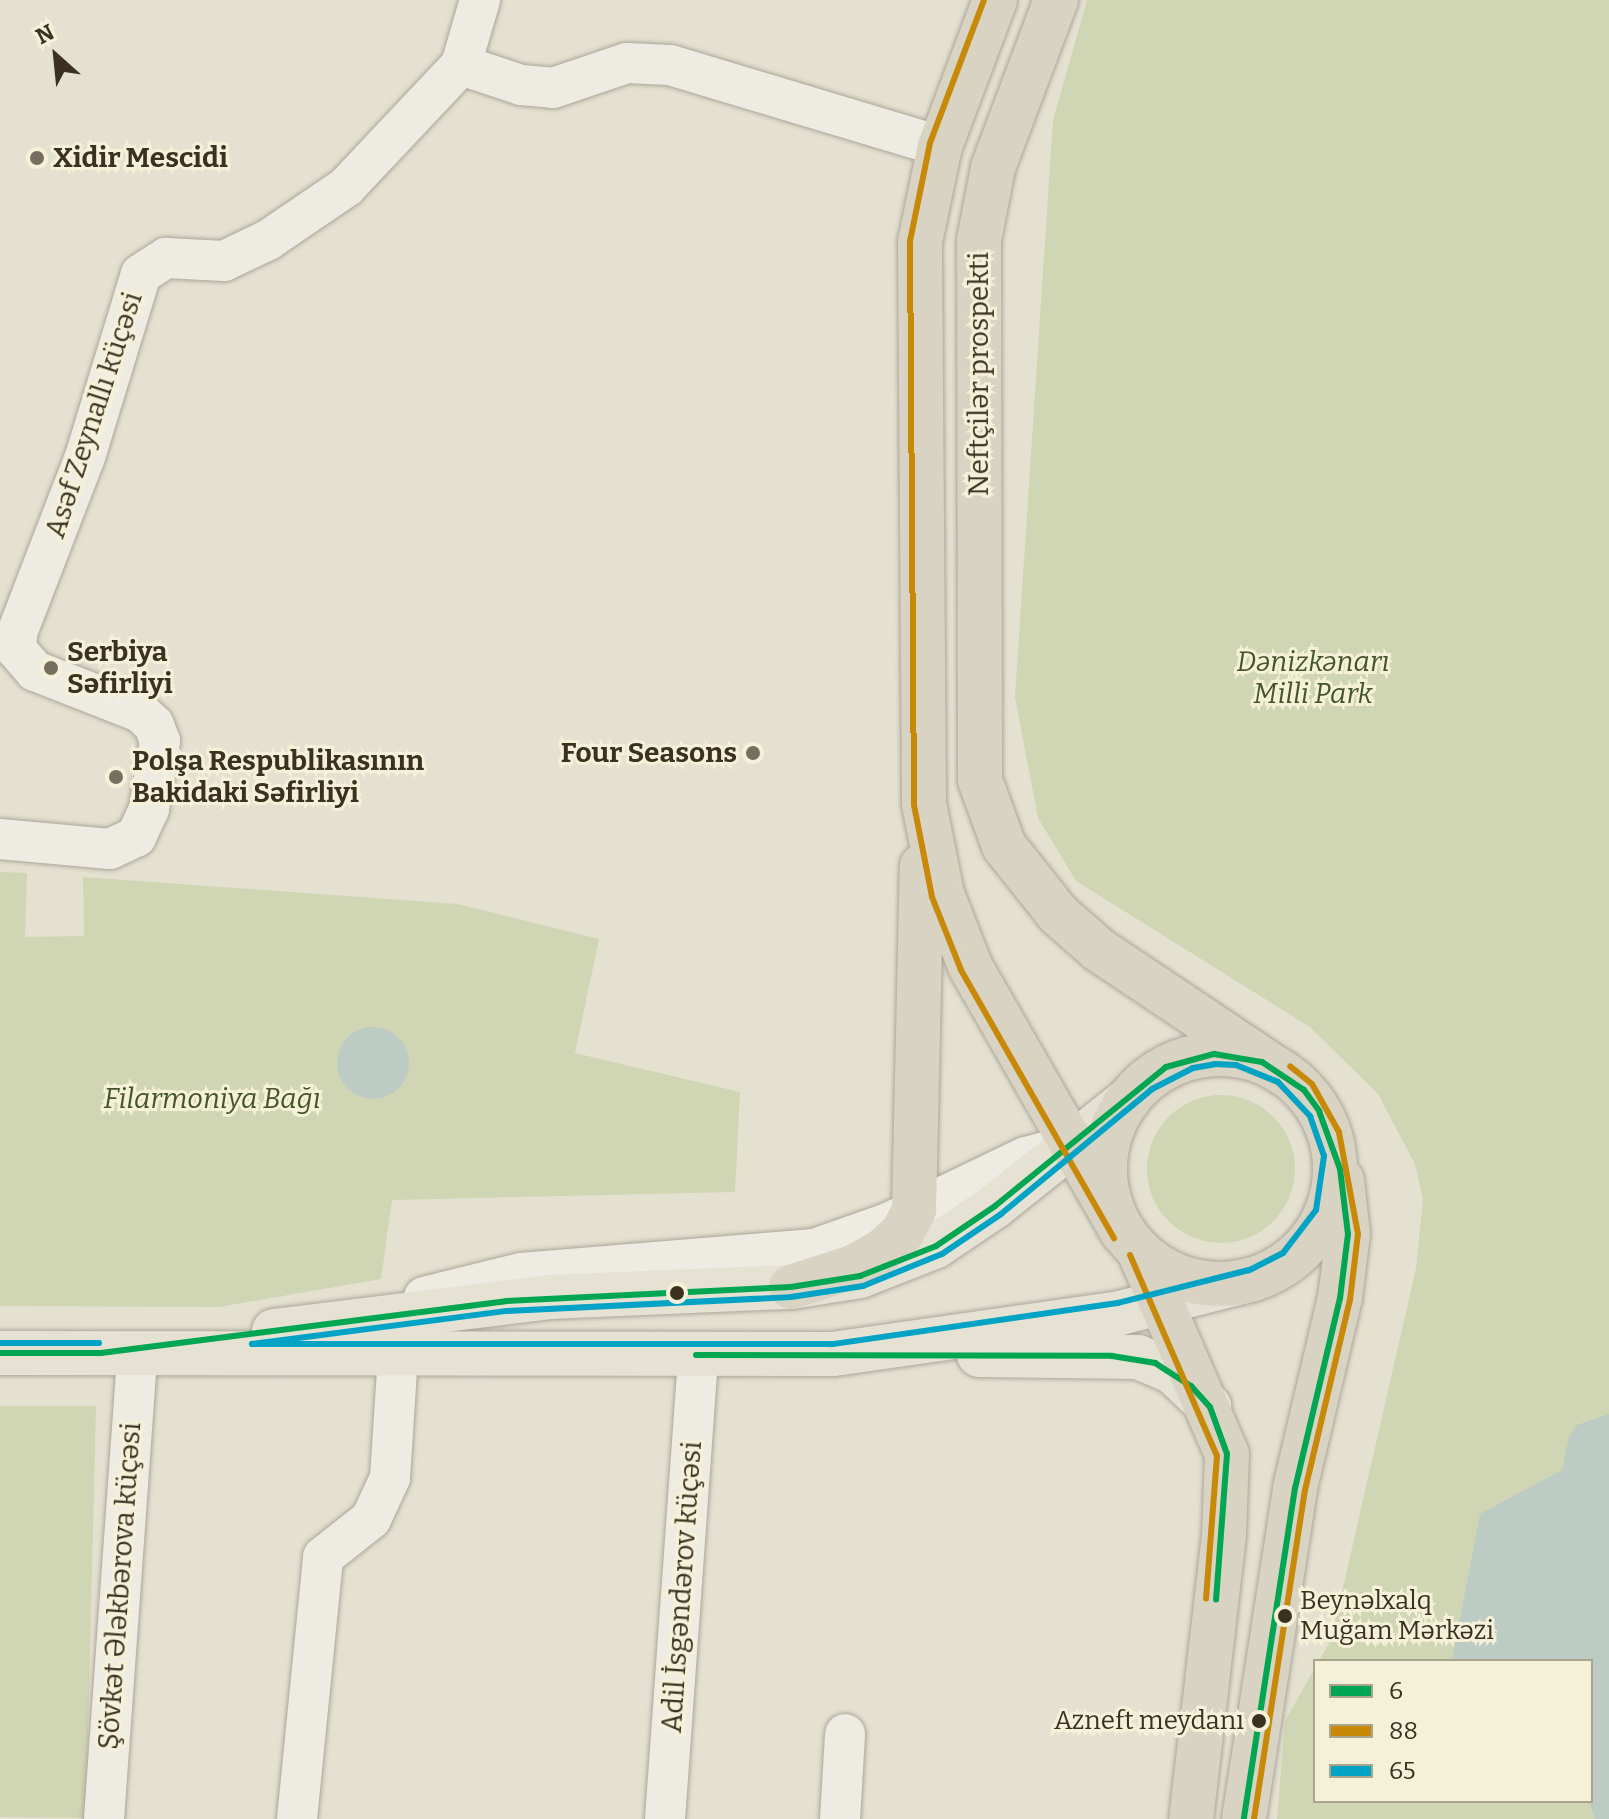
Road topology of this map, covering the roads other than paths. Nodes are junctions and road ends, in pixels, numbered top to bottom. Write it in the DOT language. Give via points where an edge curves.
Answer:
graph roads {
  1 [pos="480,0"];
  2 [pos="995,0"];
  3 [pos="1056,0"];
  4 [pos="461,65"];
  5 [pos="940,146"];
  6 [pos="924,804"];
  7 [pos="0,839"];
  8 [pos="1284,1074"];
  9 [pos="1129,1099"];
  10 [pos="1330,1135"];
  11 [pos="1071,1145"];
  12 [pos="914,1210"];
  13 [pos="1131,1242"];
  14 [pos="1253,1279"];
  15 [pos="791,1287"];
  16 [pos="1160,1303"];
  17 [pos="293,1329"];
  18 [pos="0,1353"];
  19 [pos="119,1353"];
  20 [pos="398,1354"];
  21 [pos="833,1354"];
  22 [pos="698,1355"];
  23 [pos="1210,1407"];
  24 [pos="845,1734"];
  25 [pos="104,1819"];
  26 [pos="297,1819"];
  27 [pos="665,1819"];
  28 [pos="840,1819"];
  29 [pos="1191,1819"];
  30 [pos="1244,1819"];
  1 -- 4 [label="street, Asəf Zeynallı küçəsi"];
  2 -- 5 [label="highway, Neftçilər prospekti"];
  3 -- 8 [label="highway, Neftçilər prospekti" via="993,168 979,240 978,762 986,806 1004,846 1058,914 1099,950"];
  4 -- 5 [label="street" via="521,85 553,88 627,63 670,65"];
  4 -- 7 [label="street, Asəf Zeynallı küçəsi" via="359,174 304,219 224,261 166,258 141,274 85,457 17,633 16,649 35,671 140,712 154,725 160,741 149,809 136,837 125,846"];
  5 -- 6 [label="highway, Neftçilər prospekti" via="920,242"];
  6 -- 11 [label="highway, Neftçilər prospekti" via="955,930 997,1018"];
  6 -- 12 [label="highway"];
  8 -- 9 [label="highway" via="1238,1055 1214,1054 1166,1067"];
  8 -- 10 [label="highway" via="1304,1090"];
  9 -- 11 [label="main road"];
  9 -- 13 [label="highway" via="1108,1141 1104,1165 1106,1189"];
  10 -- 14 [label="highway" via="1332,1195 1316,1232 1289,1261"];
  10 -- 30 [label="highway" via="1346,1203 1346,1260 1292,1501"];
  11 -- 12 [label="street" via="1026,1157"];
  11 -- 13 [label="highway, Neftçilər prospekti"];
  11 -- 15 [label="main road" via="936,1246 889,1268"];
  12 -- 15 [label="highway" via="902,1233 882,1251 853,1267"];
  12 -- 17 [label="street" via="814,1249 521,1273"];
  13 -- 14 [label="highway" via="1180,1277 1216,1283"];
  13 -- 16 [label="highway"];
  14 -- 16 [label="main road"];
  15 -- 17 [label="main road" via="586,1294"];
  16 -- 21 [label="main road"];
  16 -- 23 [label="highway"];
  17 -- 19 [label="main road"];
  18 -- 19 [label="main road"];
  19 -- 20 [label="main road"];
  19 -- 25 [label="street, Şövkət Ələkbərova küçəsi"];
  20 -- 22 [label="main road"];
  20 -- 26 [label="street" via="390,1478 371,1519 323,1557"];
  21 -- 22 [label="main road"];
  21 -- 23 [label="main road" via="1138,1357 1173,1372"];
  22 -- 27 [label="street, Adil İsgəndərov küçəsi"];
  23 -- 29 [label="highway" via="1227,1454 1228,1483"];
  24 -- 28 [label="street"];
}
